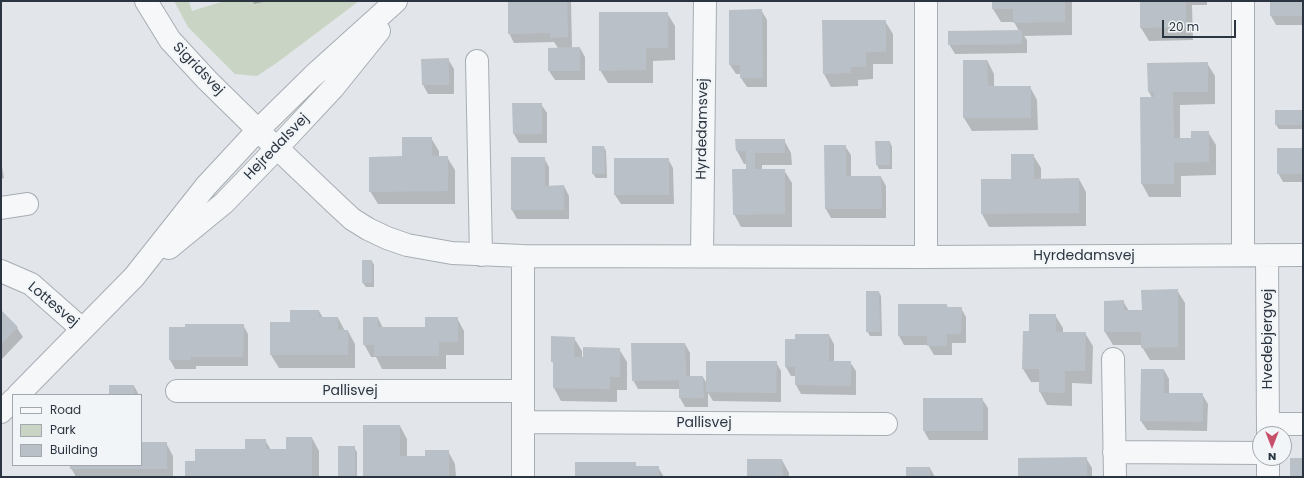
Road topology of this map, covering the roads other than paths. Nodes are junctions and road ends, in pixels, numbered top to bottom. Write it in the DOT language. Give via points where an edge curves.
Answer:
graph roads {
  1 [pos="146,1"];
  2 [pos="396,1"];
  3 [pos="403,1"];
  4 [pos="705,1"];
  5 [pos="926,1"];
  6 [pos="1243,1"];
  7 [pos="478,61"];
  8 [pos="258,130"];
  9 [pos="277,148"];
  10 [pos="27,204"];
  11 [pos="1,208"];
  12 [pos="481,255"];
  13 [pos="1243,255"];
  14 [pos="1267,255"];
  15 [pos="1303,255"];
  16 [pos="523,256"];
  17 [pos="702,256"];
  18 [pos="926,257"];
  19 [pos="1,271"];
  20 [pos="134,277"];
  21 [pos="82,330"];
  22 [pos="1113,359"];
  23 [pos="177,391"];
  24 [pos="522,391"];
  25 [pos="19,394"];
  26 [pos="12,401"];
  27 [pos="1,412"];
  28 [pos="522,422"];
  29 [pos="886,424"];
  30 [pos="1303,424"];
  31 [pos="1268,426"];
  32 [pos="1289,426"];
  33 [pos="1114,452"];
  34 [pos="1252,452"];
  35 [pos="1268,466"];
  36 [pos="523,477"];
  37 [pos="1115,477"];
  38 [pos="1268,477"];
  1 -- 8 [label="street, Sigridsvej" via="170,40"];
  2 -- 8 [label="street, Hejredalsvej"];
  3 -- 9 [label="street, Hejredalsvej" via="333,88"];
  4 -- 17 [label="street, Hyrdedamsvej"];
  5 -- 18 [label="street"];
  6 -- 13 [label="street"];
  7 -- 12 [label="street"];
  8 -- 9 [label="street, Sigridsvej"];
  8 -- 20 [label="street, Hejredalsvej" via="206,186"];
  9 -- 12 [label="street, Hyrdedamsvej" via="352,219 368,229 387,238 422,248"];
  9 -- 20 [label="street, Hejredalsvej" via="224,203"];
  10 -- 11 [label="street"];
  12 -- 16 [label="street, Hyrdedamsvej"];
  13 -- 14 [label="street, Hyrdedamsvej"];
  13 -- 18 [label="street, Hyrdedamsvej"];
  14 -- 15 [label="street, Hyrdedamsvej"];
  14 -- 31 [label="street, Hvedebjergvej"];
  16 -- 17 [label="street, Hyrdedamsvej"];
  16 -- 24 [label="street"];
  17 -- 18 [label="street, Hyrdedamsvej"];
  19 -- 21 [label="street, Lottesvej" via="31,284"];
  20 -- 21 [label="street, Hejredalsvej"];
  21 -- 25 [label="street, Hejredalsvej"];
  22 -- 33 [label="street"];
  23 -- 24 [label="street, Pallisvej"];
  24 -- 28 [label="street"];
  26 -- 27 [label="street"];
  28 -- 29 [label="street, Pallisvej"];
  28 -- 36 [label="street"];
  30 -- 32 [label="street, Hvedebjergvej"];
  33 -- 34 [label="street"];
  33 -- 37 [label="street"];
  35 -- 38 [label="street"];
}
